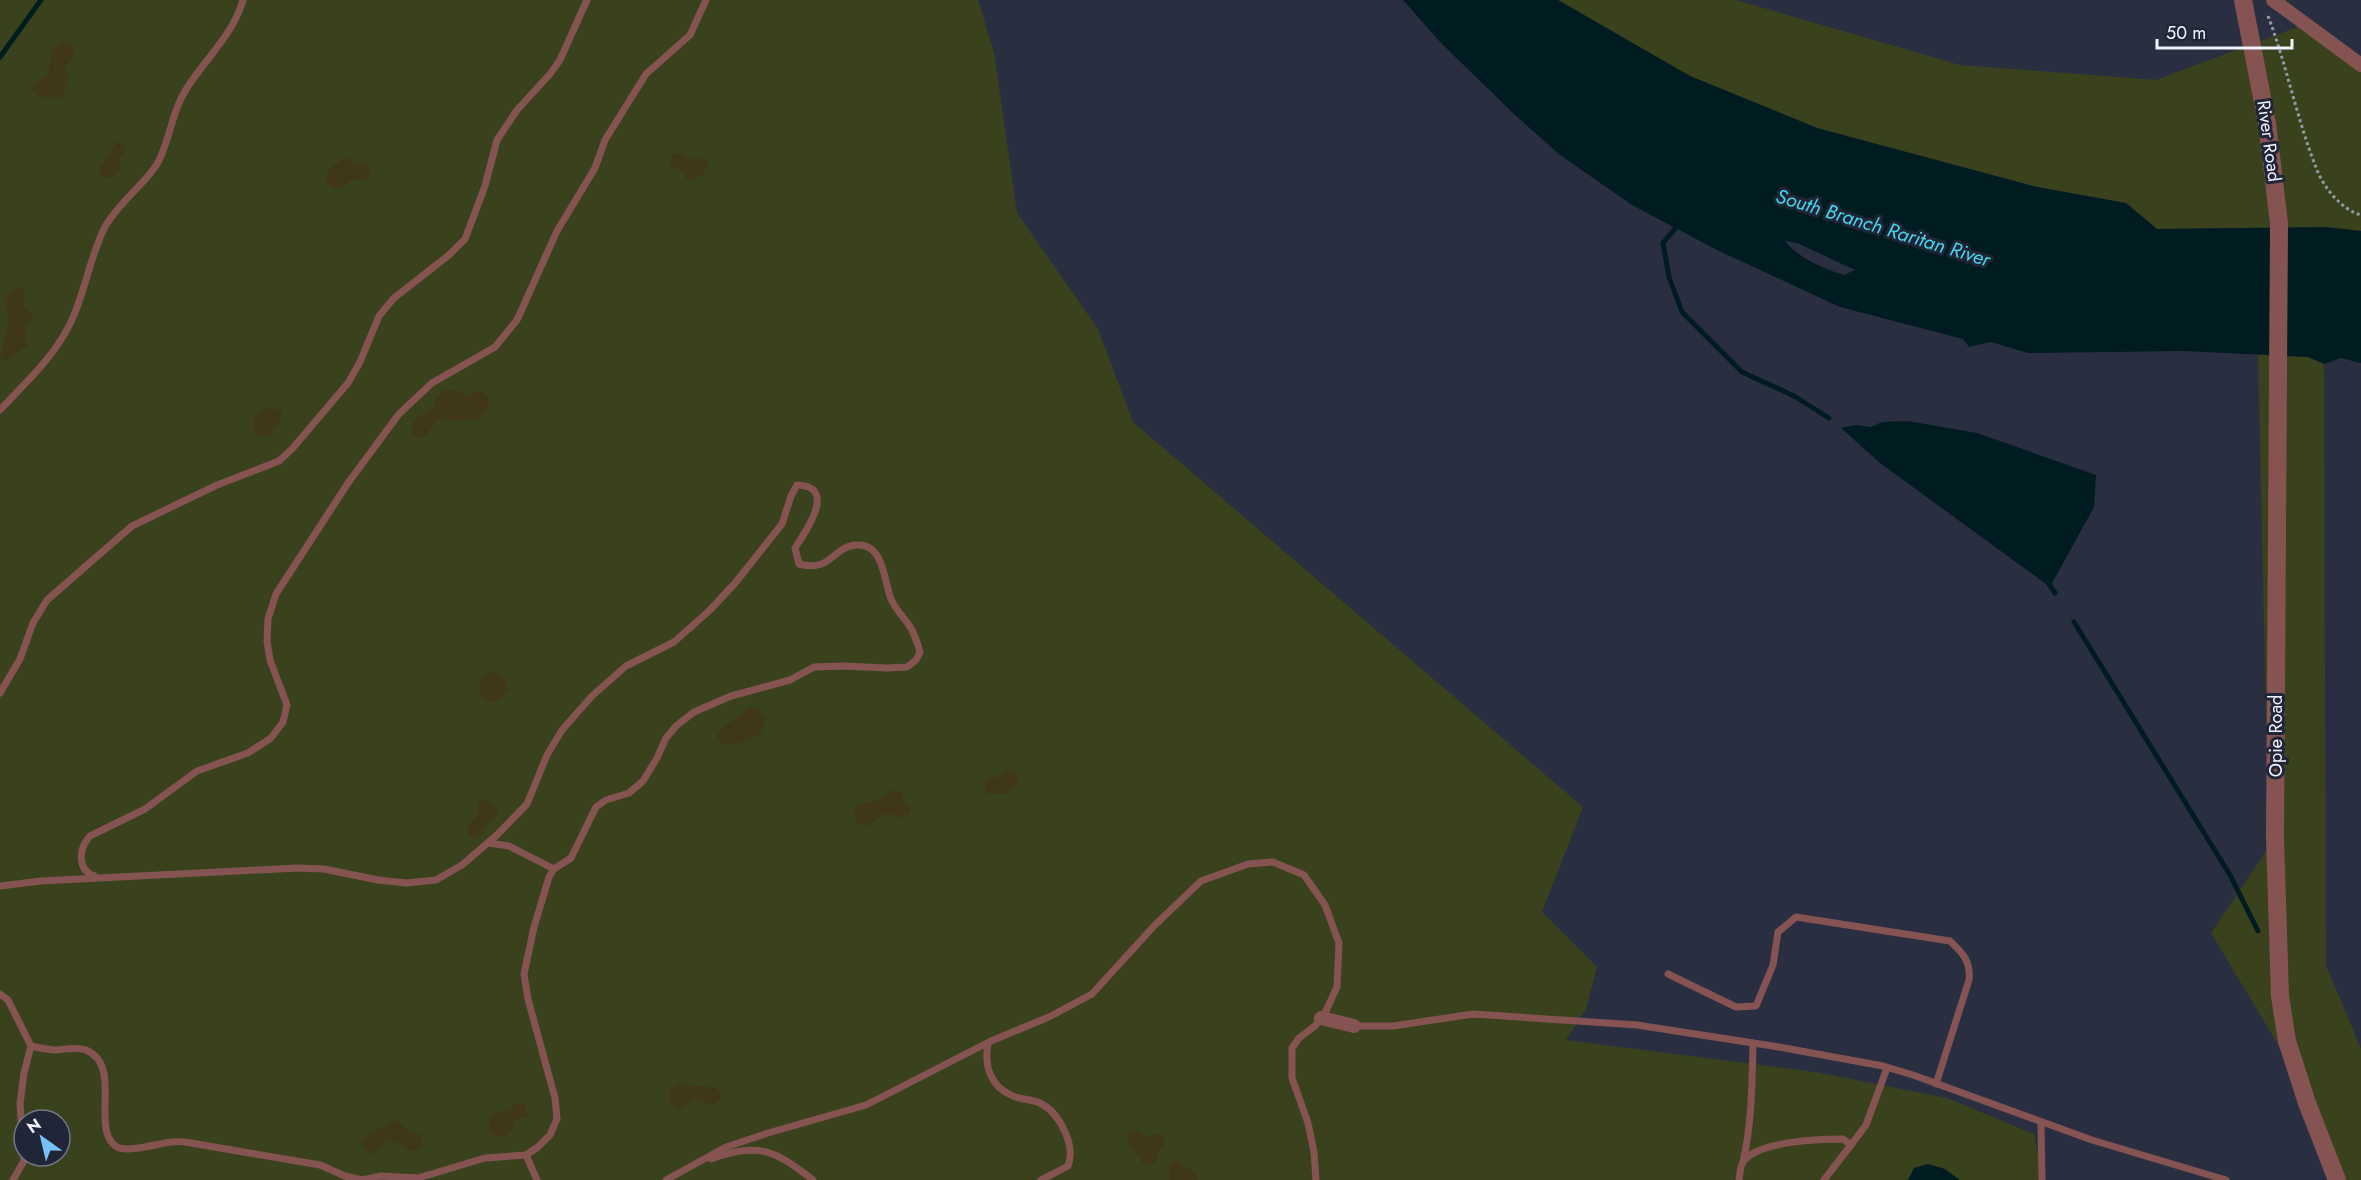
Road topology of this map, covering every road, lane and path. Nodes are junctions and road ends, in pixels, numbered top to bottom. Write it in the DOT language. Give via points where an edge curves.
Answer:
graph roads {
  1 [pos="243,0"];
  2 [pos="587,0"];
  3 [pos="706,0"];
  4 [pos="2243,0"];
  5 [pos="2270,5"];
  6 [pos="2361,65"];
  7 [pos="2361,214"];
  8 [pos="2279,283"];
  9 [pos="0,410"];
  10 [pos="0,693"];
  11 [pos="488,843"];
  12 [pos="554,869"];
  13 [pos="100,878"];
  14 [pos="0,886"];
  15 [pos="1668,974"];
  16 [pos="0,994"];
  17 [pos="1321,1018"];
  18 [pos="1354,1026"];
  19 [pos="988,1043"];
  20 [pos="1754,1043"];
  21 [pos="31,1046"];
  22 [pos="1887,1068"];
  23 [pos="1936,1084"];
  24 [pos="2041,1122"];
  25 [pos="1851,1145"];
  26 [pos="526,1155"];
  27 [pos="1743,1162"];
  28 [pos="681,1171"];
  29 [pos="13,1180"];
  30 [pos="537,1180"];
  31 [pos="666,1180"];
  32 [pos="813,1180"];
  33 [pos="1041,1180"];
  34 [pos="1316,1180"];
  35 [pos="1739,1180"];
  36 [pos="1824,1180"];
  37 [pos="2042,1180"];
  38 [pos="2226,1180"];
  39 [pos="2337,1180"];
  1 -- 9 [label="lane" via="222,42 186,89 161,158 121,202 105,227 70,324 51,356"];
  2 -- 10 [label="lane" via="560,60 497,140 465,239 394,298 379,316 348,383 279,460 132,526 47,600"];
  3 -- 13 [label="lane" via="690,35 646,74 605,140 595,168 557,231 517,320 495,347 439,378 412,399 348,483 276,594 268,619 267,641 287,705 283,722 271,738 248,753 197,771 145,809 90,836 84,843 81,859 89,874"];
  4 -- 8 [label="street, River Road" via="2267,123 2279,223"];
  5 -- 6 [label="street"];
  5 -- 7 [label="path" via="2318,172 2345,207"];
  8 -- 39 [label="street, Opie Road" via="2275,838 2280,996 2287,1041"];
  11 -- 12 [label="lane" via="509,846"];
  11 -- 12 [label="lane" via="527,804 547,755 592,696 626,666 674,642 710,610 768,545 782,524 797,486 808,486 818,501 814,519 795,548 799,564 822,565 843,549 858,545 870,548 879,560 891,599 916,639 920,652 916,660 907,667 814,667 790,680 731,696 694,712 666,738 643,780 629,793 596,807 578,848"];
  11 -- 13 [label="lane" via="436,880 406,883 297,868"];
  12 -- 26 [label="lane" via="543,893 524,974 557,1119 550,1135"];
  13 -- 14 [label="lane"];
  15 -- 23 [label="lane" via="1736,1007 1756,1006 1773,965 1778,932 1796,917 1950,941 1970,967 1969,980"];
  16 -- 21 [label="lane" via="8,1000"];
  17 -- 18 [label="street"];
  17 -- 19 [label="lane" via="1337,987 1339,943 1325,905 1304,875 1273,862 1248,864 1201,880 1092,994"];
  17 -- 34 [label="lane" via="1292,1048 1292,1078 1308,1123"];
  18 -- 20 [label="lane" via="1393,1026 1473,1014 1501,1015 1637,1025"];
  19 -- 28 [label="lane" via="866,1105 726,1147"];
  19 -- 33 [label="lane" via="986,1065 991,1078 1013,1096 1048,1109 1067,1138 1072,1156 1068,1166"];
  20 -- 22 [label="lane"];
  20 -- 27 [label="lane" via="1752,1101"];
  21 -- 26 [label="lane" via="54,1050 80,1048 99,1061 106,1086 106,1128 117,1147 191,1143 320,1165 362,1180 381,1176 418,1178 485,1158"];
  21 -- 29 [label="lane" via="20,1104 24,1161"];
  22 -- 23 [label="lane"];
  22 -- 25 [label="lane" via="1866,1125"];
  23 -- 24 [label="lane"];
  24 -- 37 [label="lane"];
  24 -- 38 [label="lane"];
  25 -- 27 [label="lane" via="1843,1139 1797,1140 1754,1153"];
  25 -- 36 [label="lane"];
  26 -- 30 [label="lane"];
  27 -- 35 [label="lane"];
  28 -- 31 [label="lane"];
  28 -- 32 [label="lane" via="719,1156 759,1149 776,1155"];
}
